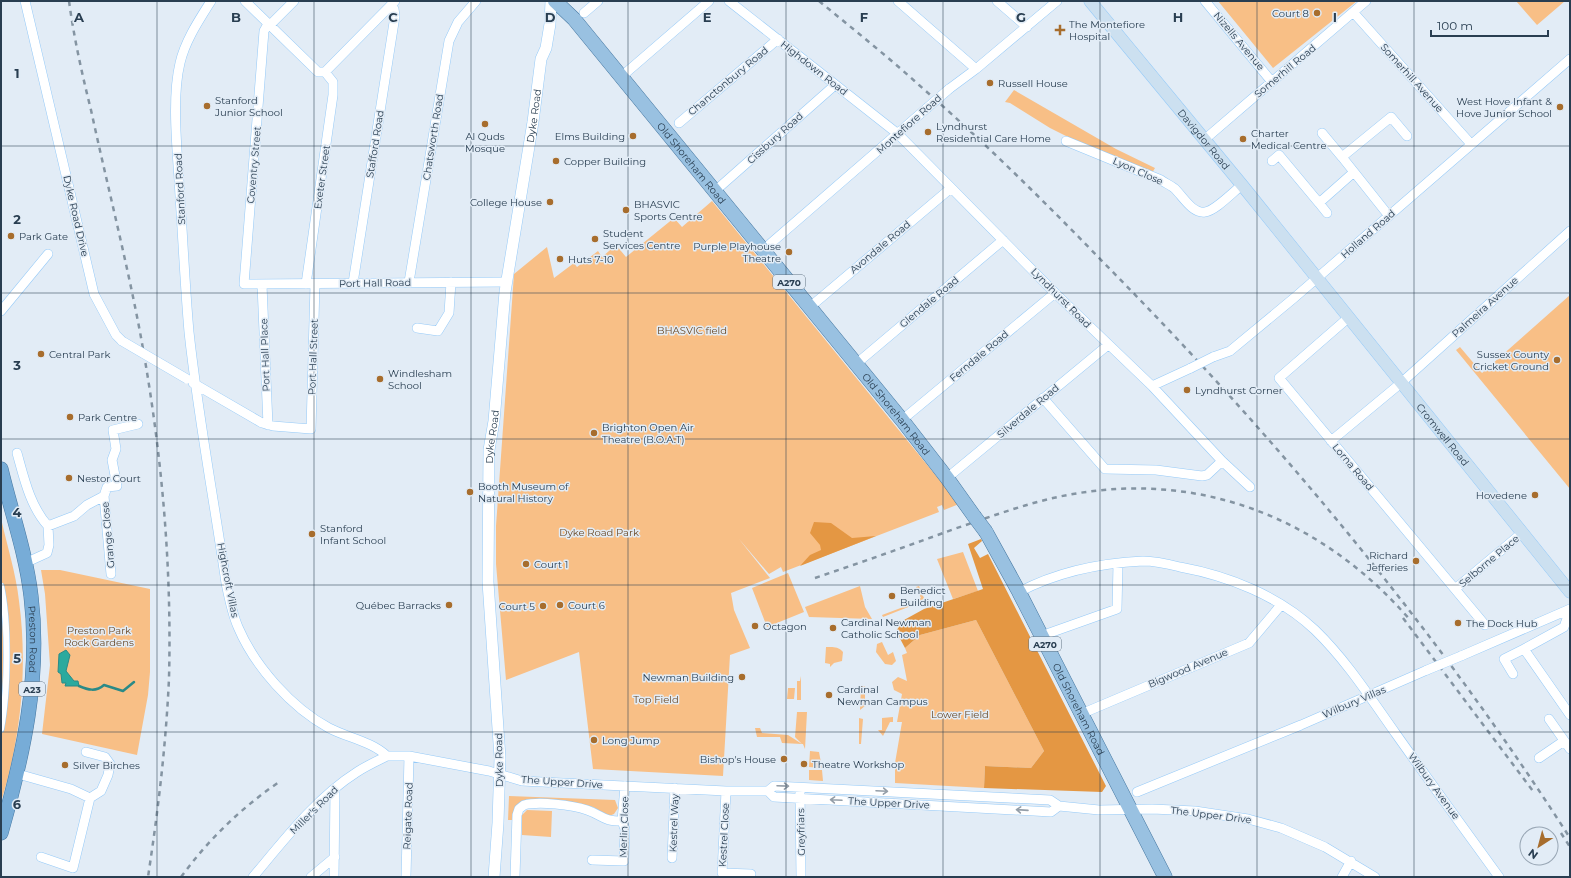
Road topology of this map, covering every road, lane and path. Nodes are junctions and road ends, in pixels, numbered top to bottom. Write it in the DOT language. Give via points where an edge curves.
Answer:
graph roads {
  1 [pos="25,1"];
  2 [pos="211,1"];
  3 [pos="245,1"];
  4 [pos="294,1"];
  5 [pos="476,1"];
  6 [pos="552,1"];
  7 [pos="555,1"];
  8 [pos="598,1"];
  9 [pos="709,1"];
  10 [pos="729,1"];
  11 [pos="898,1"];
  12 [pos="997,1"];
  13 [pos="1057,1"];
  14 [pos="1090,1"];
  15 [pos="1205,1"];
  16 [pos="1366,1"];
  17 [pos="393,3"];
  18 [pos="1353,12"];
  19 [pos="584,13"];
  20 [pos="570,14"];
  21 [pos="550,24"];
  22 [pos="269,25"];
  23 [pos="1027,27"];
  24 [pos="778,40"];
  25 [pos="1570,60"];
  26 [pos="976,69"];
  27 [pos="325,72"];
  28 [pos="621,77"];
  29 [pos="1272,82"];
  30 [pos="835,85"];
  31 [pos="679,123"];
  32 [pos="1322,133"];
  33 [pos="898,134"];
  34 [pos="1407,136"];
  35 [pos="1204,140"];
  36 [pos="1066,141"];
  37 [pos="1471,144"];
  38 [pos="1342,158"];
  39 [pos="1272,161"];
  40 [pos="1354,172"];
  41 [pos="1242,185"];
  42 [pos="951,188"];
  43 [pos="715,191"];
  44 [pos="1319,203"];
  45 [pos="1327,213"];
  46 [pos="1388,216"];
  47 [pos="1570,231"];
  48 [pos="1002,240"];
  49 [pos="763,250"];
  50 [pos="48,254"];
  51 [pos="1316,278"];
  52 [pos="409,282"];
  53 [pos="451,282"];
  54 [pos="506,282"];
  55 [pos="353,283"];
  56 [pos="244,284"];
  57 [pos="310,284"];
  58 [pos="262,285"];
  59 [pos="1055,292"];
  60 [pos="810,307"];
  61 [pos="1,311"];
  62 [pos="1348,318"];
  63 [pos="417,328"];
  64 [pos="1108,345"];
  65 [pos="856,364"];
  66 [pos="1401,383"];
  67 [pos="196,385"];
  68 [pos="1152,386"];
  69 [pos="1043,398"];
  70 [pos="902,420"];
  71 [pos="138,424"];
  72 [pos="268,425"];
  73 [pos="311,429"];
  74 [pos="1331,441"];
  75 [pos="17,453"];
  76 [pos="1222,462"];
  77 [pos="1,469"];
  78 [pos="947,478"];
  79 [pos="1250,487"];
  80 [pos="104,496"];
  81 [pos="48,526"];
  82 [pos="1522,533"];
  83 [pos="25,563"];
  84 [pos="1118,564"];
  85 [pos="111,574"];
  86 [pos="1,586"];
  87 [pos="1455,589"];
  88 [pos="1019,592"];
  89 [pos="1570,592"];
  90 [pos="1281,605"];
  91 [pos="1570,610"];
  92 [pos="1485,626"];
  93 [pos="1041,636"];
  94 [pos="1524,649"];
  95 [pos="1513,674"];
  96 [pos="1369,695"];
  97 [pos="1080,714"];
  98 [pos="1570,715"];
  99 [pos="1550,719"];
  100 [pos="1,729"];
  101 [pos="1564,741"];
  102 [pos="1570,749"];
  103 [pos="86,752"];
  104 [pos="387,756"];
  105 [pos="409,756"];
  106 [pos="1539,758"];
  107 [pos="18,774"];
  108 [pos="500,774"];
  109 [pos="625,786"];
  110 [pos="801,787"];
  111 [pos="335,788"];
  112 [pos="675,788"];
  113 [pos="726,791"];
  114 [pos="768,791"];
  115 [pos="1137,792"];
  116 [pos="90,798"];
  117 [pos="800,798"];
  118 [pos="1059,806"];
  119 [pos="1129,808"];
  120 [pos="622,820"];
  121 [pos="1,833"];
  122 [pos="40,856"];
  123 [pos="335,857"];
  124 [pos="672,858"];
  125 [pos="592,860"];
  126 [pos="1351,861"];
  127 [pos="751,874"];
  128 [pos="253,877"];
  129 [pos="311,877"];
  130 [pos="334,877"];
  131 [pos="406,877"];
  132 [pos="494,877"];
  133 [pos="515,877"];
  134 [pos="801,877"];
  135 [pos="1165,877"];
  136 [pos="1342,877"];
  137 [pos="1375,877"];
  138 [pos="1499,877"];
  1 -- 67 [label="street, Dyke Road Drive, bridge" via="94,294 116,335 122,341"];
  2 -- 67 [label="street, Stanford Road" via="194,29 180,63 176,94 184,269"];
  3 -- 22 [label="street"];
  4 -- 22 [label="street"];
  5 -- 52 [label="street, Chatsworth Road" via="458,22 449,41"];
  6 -- 21 [label="street, Dyke Road"];
  7 -- 20 [label="main road, Old Shoreham Road / A270"];
  8 -- 19 [label="street"];
  9 -- 28 [label="street"];
  10 -- 24 [label="street, Highdown Road"];
  11 -- 26 [label="street"];
  12 -- 23 [label="street"];
  13 -- 23 [label="street, Montefiore Road"];
  14 -- 35 [label="main road, Davigdor Road"];
  15 -- 29 [label="street, Nizells Avenue"];
  16 -- 18 [label="street, Somerhill Road"];
  17 -- 27 [label="street"];
  17 -- 55 [label="street, Stafford Road" via="395,16"];
  18 -- 29 [label="street, Somerhill Road"];
  18 -- 37 [label="street, Somerhill Avenue"];
  20 -- 21 [label="street" via="556,18"];
  20 -- 28 [label="main road, Old Shoreham Road / A270"];
  21 -- 54 [label="street, Dyke Road" via="546,48 540,59 533,122"];
  22 -- 27 [label="street" via="318,72"];
  22 -- 56 [label="street, Coventry Street" via="264,30"];
  23 -- 26 [label="street, Montefiore Road"];
  24 -- 30 [label="street, Highdown Road"];
  24 -- 31 [label="street, Chanctonbury Road"];
  25 -- 37 [label="street, Holland Road"];
  26 -- 33 [label="street, Montefiore Road, bridge"];
  27 -- 57 [label="street, Exeter Street" via="333,82 334,95"];
  28 -- 43 [label="main road, Old Shoreham Road / A270"];
  29 -- 35 [label="street, Somerhill Road"];
  30 -- 33 [label="street, Highdown Road"];
  30 -- 43 [label="street, Cissbury Road"];
  32 -- 38 [label="street"];
  33 -- 42 [label="street, Lyndhurst Road"];
  33 -- 49 [label="street, Montefiore Road"];
  34 -- 38 [label="street" via="1391,116"];
  35 -- 41 [label="main road, Davigdor Road"];
  36 -- 41 [label="street, Lyon Close" via="1161,180 1199,212 1215,207"];
  37 -- 46 [label="street, Holland Road"];
  38 -- 40 [label="street"];
  39 -- 44 [label="street" via="1279,155"];
  40 -- 44 [label="street"];
  40 -- 46 [label="street"];
  41 -- 51 [label="main road, Davigdor Road"];
  42 -- 48 [label="street, Lyndhurst Road"];
  42 -- 60 [label="street, Avondale Road"];
  43 -- 49 [label="main road, Old Shoreham Road / A270"];
  44 -- 45 [label="street"];
  46 -- 51 [label="street, Holland Road"];
  47 -- 66 [label="street, Palmeira Avenue"];
  48 -- 59 [label="street, Lyndhurst Road"];
  48 -- 65 [label="street, Glendale Road"];
  49 -- 60 [label="main road, Old Shoreham Road / A270"];
  50 -- 61 [label="street"];
  51 -- 62 [label="main road, Cromwell Road"];
  51 -- 68 [label="street, Holland Road, bridge" via="1230,351"];
  52 -- 53 [label="street, Port Hall Road"];
  52 -- 55 [label="street, Port Hall Road"];
  53 -- 54 [label="street, Port Hall Road"];
  53 -- 63 [label="street" via="449,313 438,331"];
  54 -- 108 [label="street, Dyke Road" via="490,450 487,565"];
  55 -- 57 [label="street, Port Hall Road"];
  56 -- 58 [label="street, Port Hall Road"];
  57 -- 58 [label="street, Port Hall Road"];
  57 -- 73 [label="street, Port Hall Street"];
  58 -- 72 [label="street, Port Hall Place"];
  59 -- 64 [label="street, Lyndhurst Road"];
  59 -- 70 [label="street, Ferndale Road"];
  60 -- 65 [label="main road, Old Shoreham Road / A270"];
  62 -- 66 [label="main road, Cromwell Road"];
  62 -- 74 [label="street, Lorna Road" via="1279,378"];
  64 -- 68 [label="street, Lyndhurst Road"];
  64 -- 69 [label="street, Silverdale Road"];
  65 -- 70 [label="main road, Old Shoreham Road / A270"];
  66 -- 74 [label="street, Palmeira Avenue"];
  66 -- 82 [label="main road, Cromwell Road"];
  67 -- 72 [label="street, Dyke Road Drive" via="256,421"];
  67 -- 104 [label="street, Highcroft Villas" via="229,598 244,639 272,680 307,714 333,730 378,748"];
  68 -- 76 [label="street, Lyndhurst Road"];
  69 -- 76 [label="street" via="1104,469 1156,470 1202,476 1207,475"];
  69 -- 78 [label="street, Silverdale Road"];
  70 -- 78 [label="main road, Old Shoreham Road / A270"];
  71 -- 80 [label="street, Grange Close" via="113,430 116,449 112,460 117,486 107,487"];
  72 -- 73 [label="street, Dyke Road Drive"];
  74 -- 87 [label="street, Lorna Road"];
  75 -- 81 [label="street" via="38,514"];
  76 -- 79 [label="street, Lyndhurst Road"];
  77 -- 83 [label="highway, Preston Road / A23"];
  78 -- 88 [label="main road, Old Shoreham Road / A270, bridge" via="986,532"];
  80 -- 81 [label="street, Grange Close" via="74,516"];
  80 -- 85 [label="street, Grange Close"];
  81 -- 83 [label="street" via="49,549 43,556"];
  82 -- 87 [label="street, Selborne Place"];
  82 -- 89 [label="main road, Cromwell Road"];
  83 -- 107 [label="highway, Preston Road / A23" via="31,596 34,658 30,712"];
  84 -- 88 [label="street, Wilbury Avenue" via="1065,573"];
  84 -- 90 [label="street, Wilbury Avenue" via="1160,562 1209,572 1247,587"];
  84 -- 93 [label="street" via="1117,609"];
  86 -- 100 [label="street" via="4,600 6,660"];
  87 -- 92 [label="street, Lorna Road"];
  88 -- 93 [label="main road, Old Shoreham Road / A270"];
  90 -- 96 [label="street, Wilbury Avenue" via="1315,631"];
  90 -- 97 [label="street, Bigwood Avenue" via="1249,643"];
  91 -- 94 [label="street" via="1564,627"];
  91 -- 96 [label="street, Wilbury Villas, bridge"];
  93 -- 97 [label="main road, Old Shoreham Road / A270"];
  94 -- 95 [label="street" via="1504,659"];
  94 -- 98 [label="street"];
  96 -- 115 [label="street, Wilbury Villas"];
  96 -- 138 [label="street, Wilbury Avenue"];
  97 -- 119 [label="main road, Old Shoreham Road / A270"];
  99 -- 101 [label="street"];
  101 -- 102 [label="street"];
  101 -- 106 [label="street"];
  103 -- 116 [label="street" via="105,757 110,764 101,791"];
  104 -- 105 [label="street"];
  104 -- 111 [label="street, Miller's Road" via="358,771"];
  105 -- 108 [label="street"];
  105 -- 131 [label="street, Reigate Road"];
  107 -- 116 [label="street" via="71,789"];
  107 -- 121 [label="highway, Preston Road / A23"];
  108 -- 109 [label="street, The Upper Drive" via="522,781"];
  108 -- 132 [label="street, Dyke Road"];
  109 -- 112 [label="street, The Upper Drive"];
  109 -- 120 [label="street, Merlin Close"];
  114 -- 110 [label="street, The Upper Drive, one-way" via="774,786"];
  110 -- 117 [label="street, Greyfriars"];
  110 -- 118 [label="street, The Upper Drive, one-way" via="1050,800"];
  111 -- 123 [label="street"];
  111 -- 128 [label="street, Miller's Road" via="303,818"];
  112 -- 113 [label="street, The Upper Drive"];
  112 -- 124 [label="street, Kestrel Way"];
  113 -- 114 [label="street, The Upper Drive"];
  113 -- 127 [label="street, Kestrel Close" via="722,873"];
  114 -- 117 [label="street, The Upper Drive" via="774,797"];
  116 -- 122 [label="street" via="73,868"];
  118 -- 117 [label="street, The Upper Drive, one-way" via="1051,812"];
  117 -- 134 [label="street, Greyfriars"];
  118 -- 119 [label="street, The Upper Drive" via="1099,810"];
  119 -- 126 [label="street, The Upper Drive" via="1195,811 1248,819 1281,828"];
  119 -- 135 [label="main road, Old Shoreham Road / A270"];
  120 -- 125 [label="street, Merlin Close" via="625,829 624,861"];
  120 -- 133 [label="street" via="608,821 587,810 573,807 524,805 517,815"];
  123 -- 129 [label="street"];
  123 -- 130 [label="street"];
  126 -- 136 [label="street"];
  126 -- 137 [label="street, The Upper Drive"];
}
